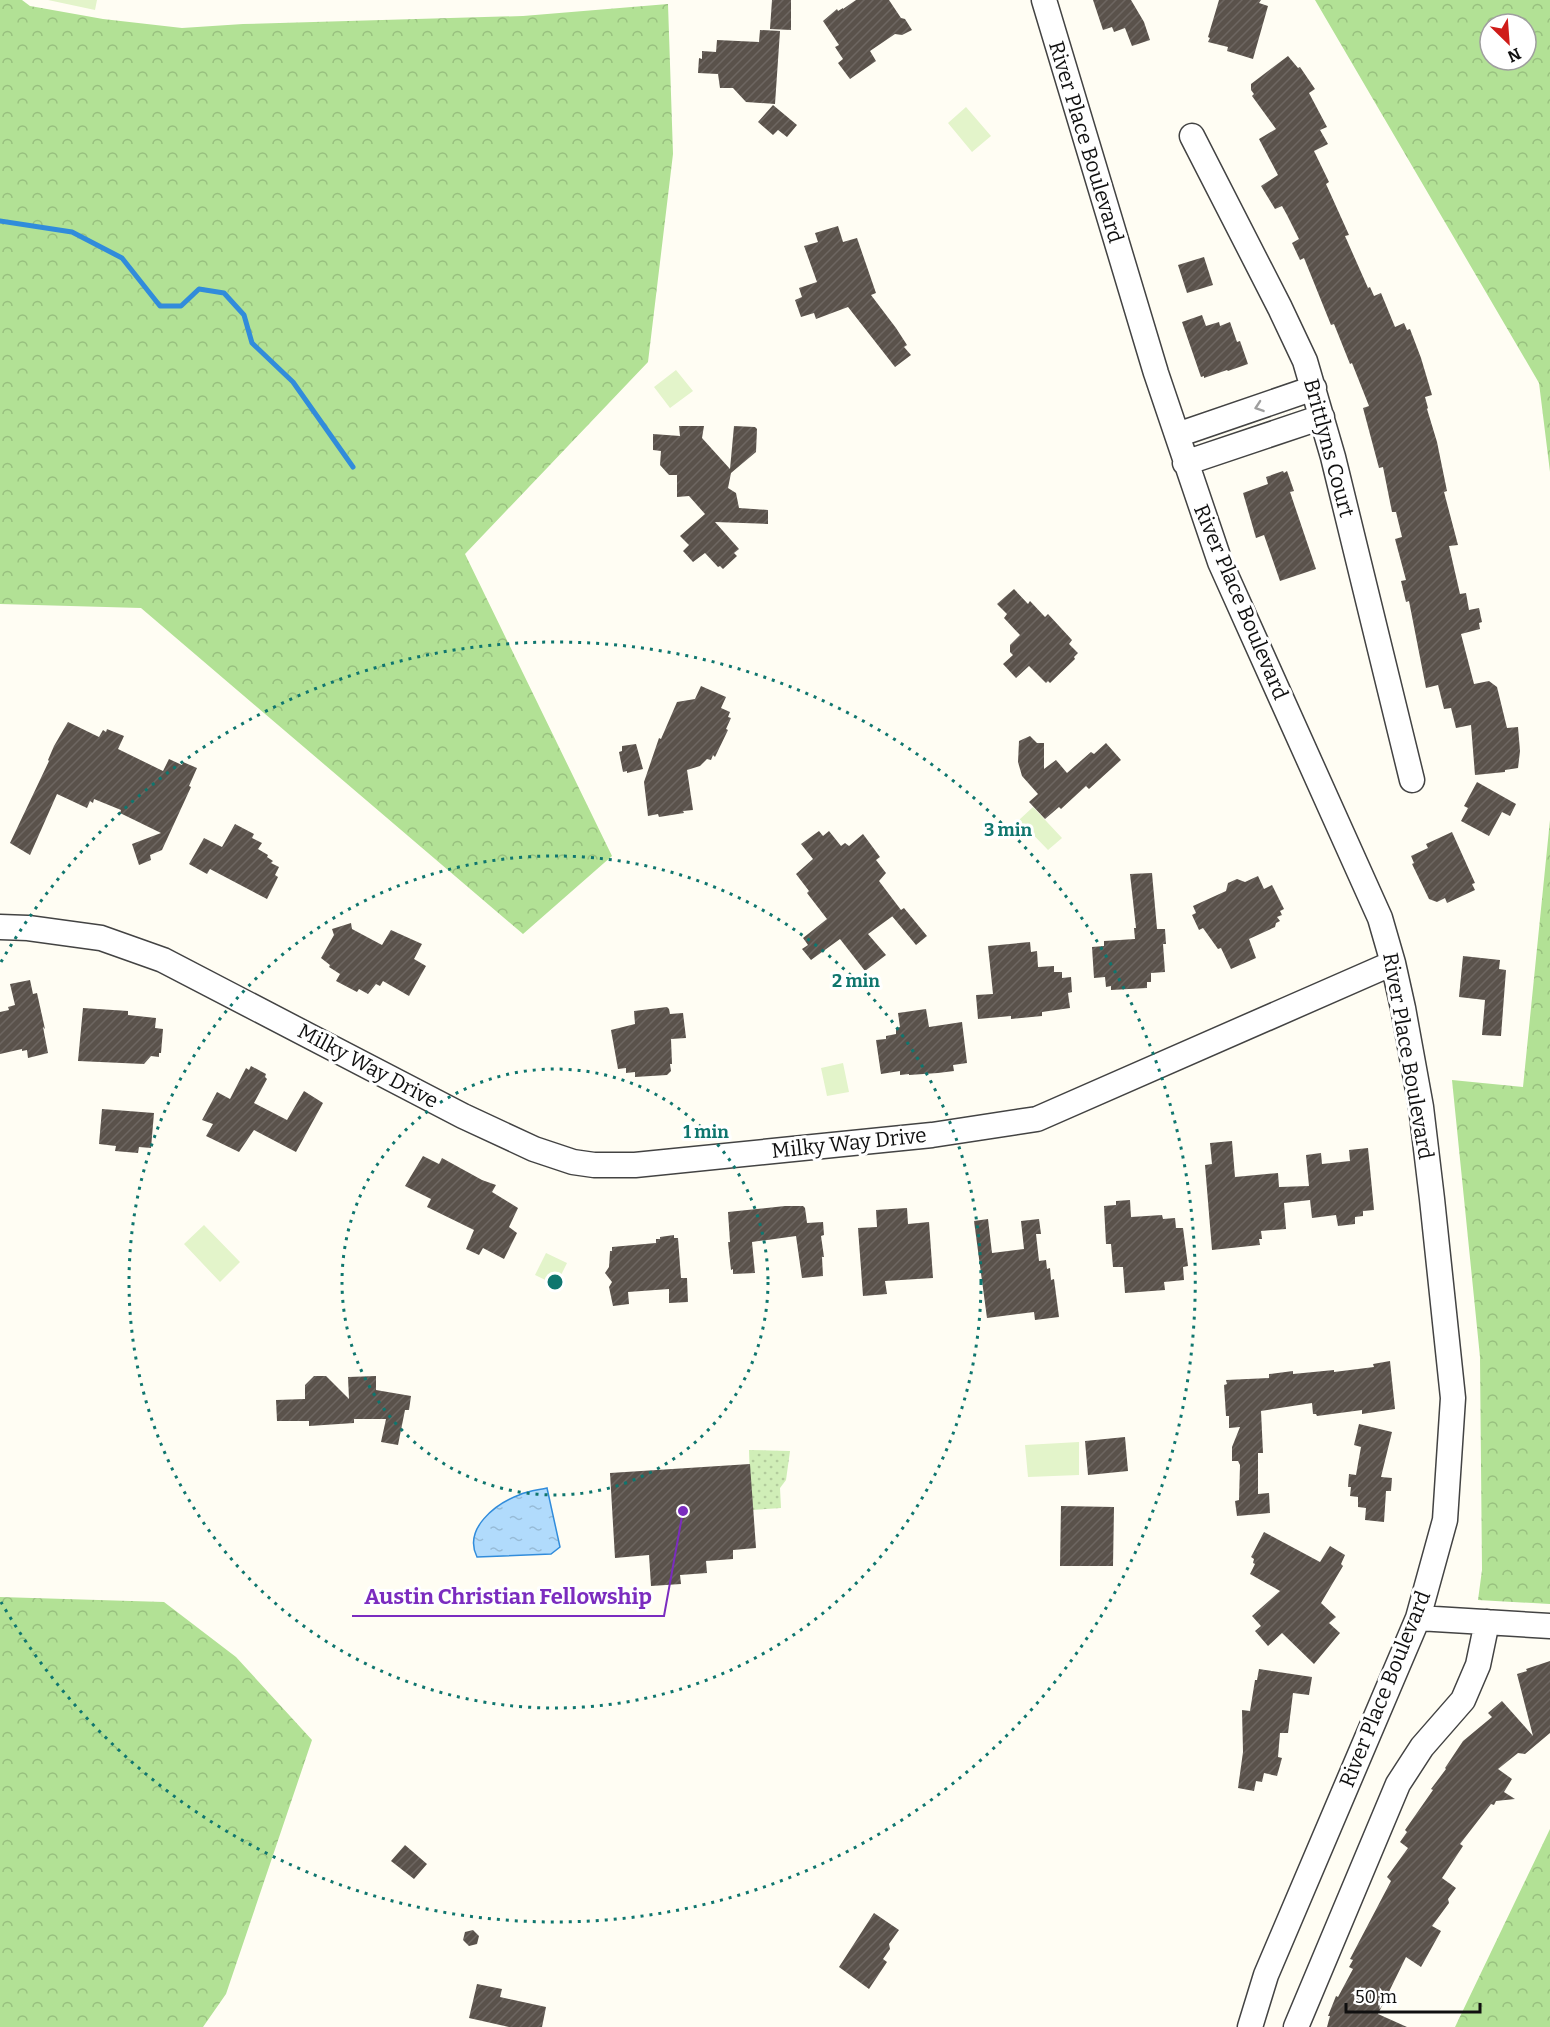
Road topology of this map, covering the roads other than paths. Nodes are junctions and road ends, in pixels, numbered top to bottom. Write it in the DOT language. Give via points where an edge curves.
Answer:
graph roads {
  1 [pos="1044,0"];
  2 [pos="1192,136"];
  3 [pos="1314,387"];
  4 [pos="1322,417"];
  5 [pos="1177,435"];
  6 [pos="1185,463"];
  7 [pos="1412,780"];
  8 [pos="0,927"];
  9 [pos="1394,963"];
  10 [pos="1418,1618"];
  11 [pos="1487,1622"];
  12 [pos="1550,1626"];
  13 [pos="1250,2027"];
  14 [pos="1296,2027"];
  1 -- 5 [label="street, River Place Boulevard"];
  2 -- 3 [label="street, Brittlyns Court" via="1280,308"];
  3 -- 4 [label="street, Brittlyns Court"];
  3 -- 5 [label="street, one-way"];
  4 -- 6 [label="street"];
  4 -- 7 [label="street, Brittlyns Court"];
  5 -- 6 [label="street, River Place Boulevard"];
  6 -- 9 [label="street, River Place Boulevard" via="1220,562 1380,918"];
  8 -- 9 [label="street, Milky Way Drive" via="101,938 163,960 463,1116 534,1149 594,1165 635,1165 932,1135 1037,1119"];
  9 -- 10 [label="street, River Place Boulevard" via="1421,1107 1453,1398 1445,1520"];
  10 -- 11 [label="street"];
  10 -- 13 [label="street, River Place Boulevard" via="1266,1975"];
  11 -- 12 [label="street"];
  11 -- 14 [label="street" via="1478,1665 1463,1700 1422,1747 1398,1784"];
}
